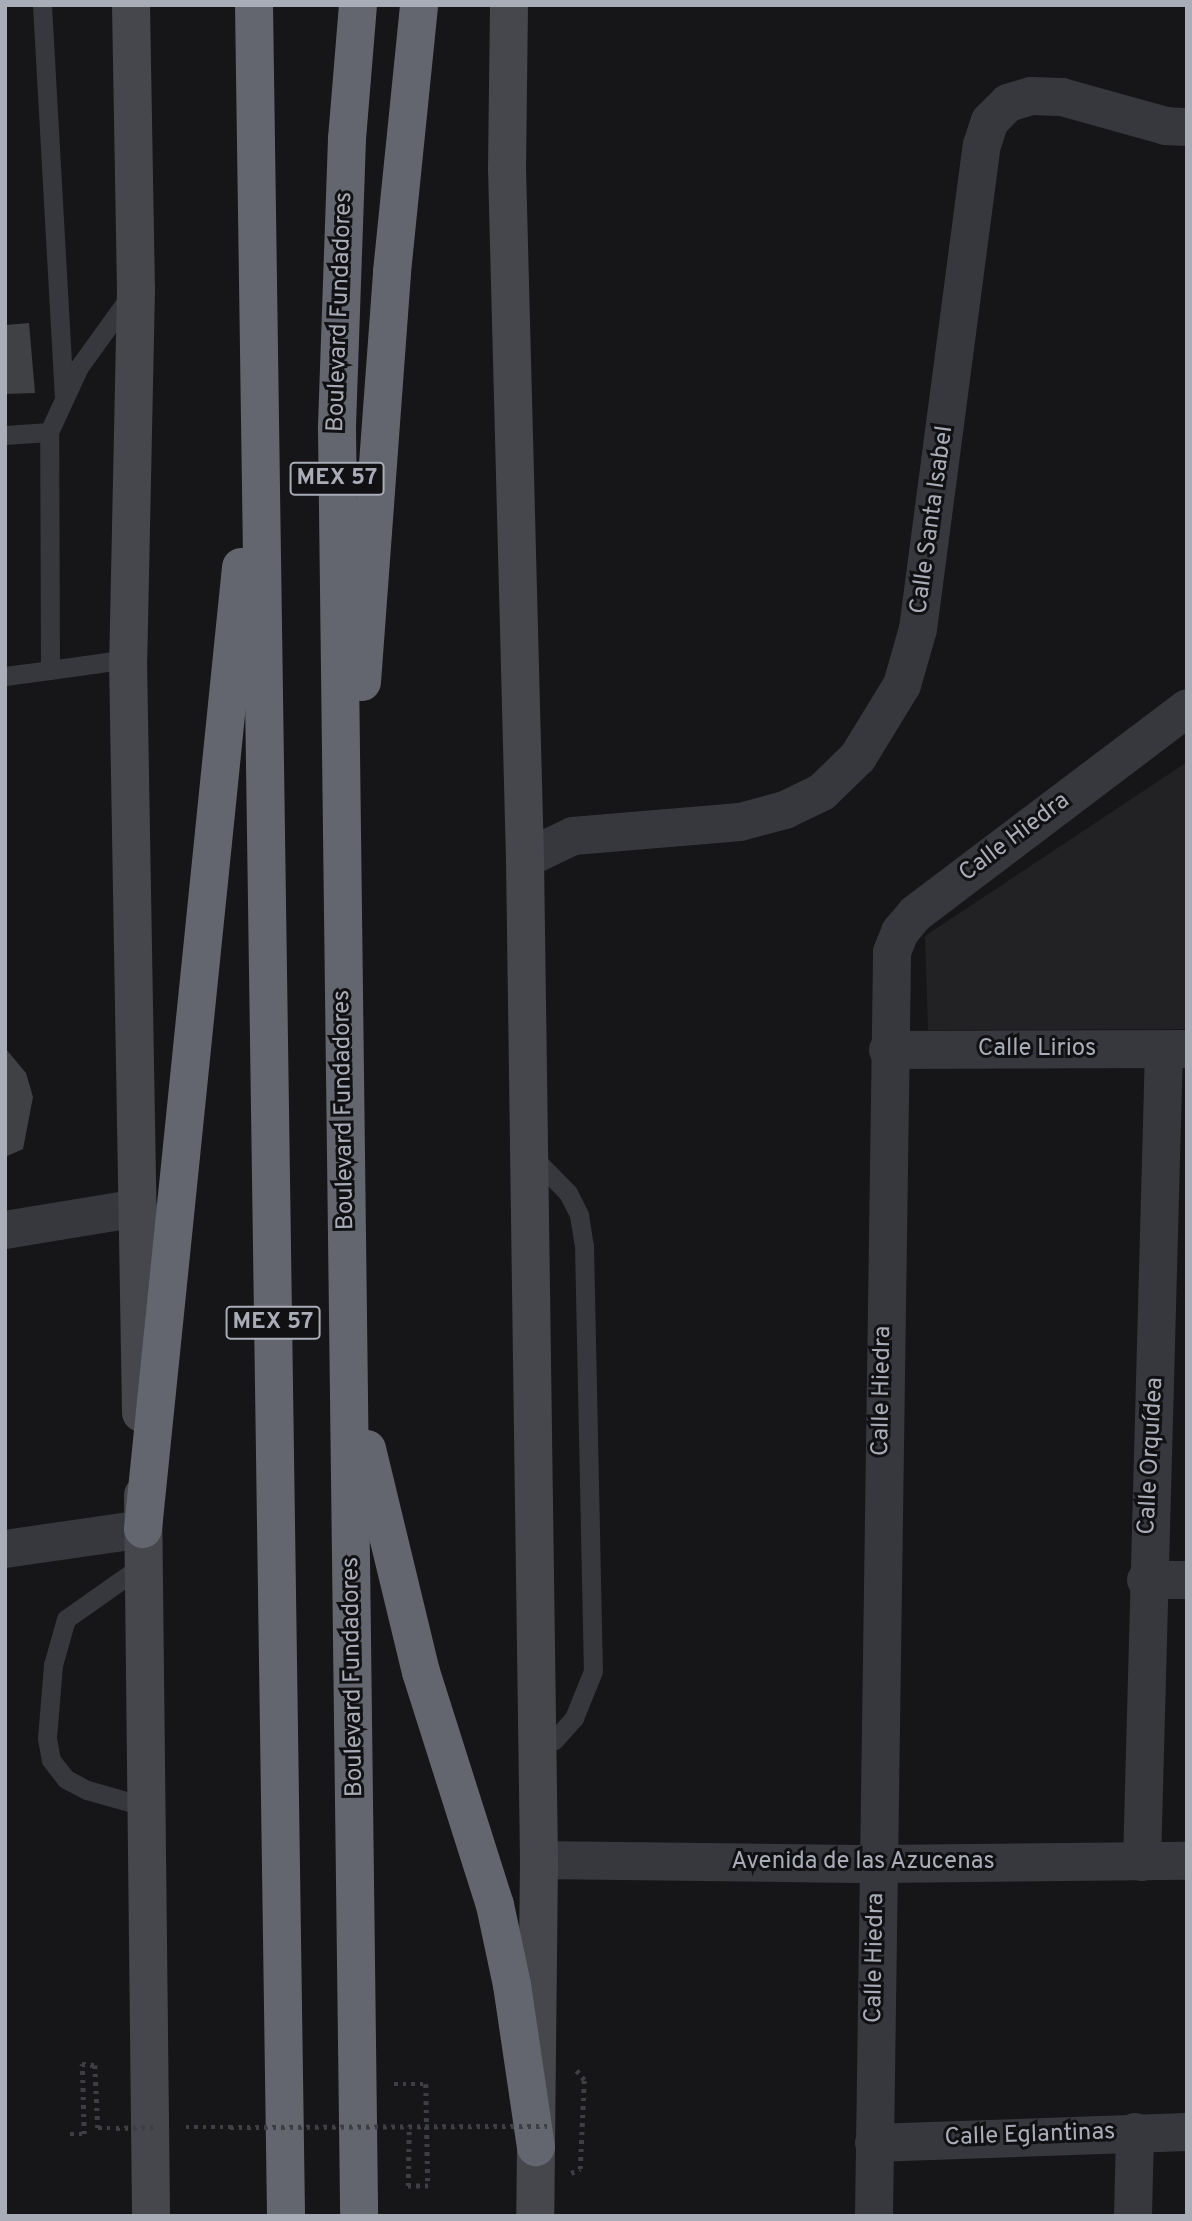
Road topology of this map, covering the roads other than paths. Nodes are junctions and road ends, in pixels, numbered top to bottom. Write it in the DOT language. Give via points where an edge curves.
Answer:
graph roads {
  1 [pos="42,5"];
  2 [pos="131,5"];
  3 [pos="254,5"];
  4 [pos="358,5"];
  5 [pos="419,5"];
  6 [pos="509,5"];
  7 [pos="1187,127"];
  8 [pos="136,289"];
  9 [pos="64,397"];
  10 [pos="260,430"];
  11 [pos="49,432"];
  12 [pos="5,435"];
  13 [pos="128,659"];
  14 [pos="50,670"];
  15 [pos="5,676"];
  16 [pos="1187,708"];
  17 [pos="525,859"];
  18 [pos="342,953"];
  19 [pos="1175,1049"];
  20 [pos="888,1050"];
  21 [pos="529,1153"];
  22 [pos="138,1208"];
  23 [pos="5,1230"];
  24 [pos="1173,1313"];
  25 [pos="351,1379"];
  26 [pos="144,1546"];
  27 [pos="5,1549"];
  28 [pos="1146,1580"];
  29 [pos="1187,1580"];
  30 [pos="538,1747"];
  31 [pos="147,1807"];
  32 [pos="539,1860"];
  33 [pos="1187,1861"];
  34 [pos="1142,1862"];
  35 [pos="877,1864"];
  36 [pos="1135,2132"];
  37 [pos="1187,2133"];
  38 [pos="541,2136"];
  39 [pos="874,2143"];
  40 [pos="151,2216"];
  41 [pos="286,2216"];
  42 [pos="359,2216"];
  43 [pos="536,2216"];
  44 [pos="874,2216"];
  45 [pos="1133,2216"];
  1 -- 9 [label="lane"];
  2 -- 8 [label="main road"];
  3 -- 10 [label="highway, MEX 57"];
  4 -- 18 [label="highway, Boulevard Fundadores / MEX 57" via="347,139 337,429"];
  5 -- 18 [label="highway" via="392,272"];
  6 -- 17 [label="main road" via="508,182"];
  7 -- 17 [label="street, Calle Santa Isabel" via="1166,126 1062,97 1031,96 1008,103 990,121 982,145 918,628 902,685 858,757 822,792 785,810 740,821 573,836"];
  8 -- 9 [label="lane" via="79,367"];
  8 -- 13 [label="main road"];
  9 -- 11 [label="lane"];
  10 -- 26 [label="highway" via="240,578"];
  10 -- 41 [label="highway, MEX 57"];
  11 -- 12 [label="lane"];
  11 -- 14 [label="lane"];
  13 -- 14 [label="lane"];
  13 -- 22 [label="main road"];
  14 -- 15 [label="lane"];
  16 -- 20 [label="street, Calle Hiedra" via="915,914 900,932 892,952"];
  17 -- 21 [label="main road"];
  18 -- 25 [label="highway, Boulevard Fundadores / MEX 57"];
  19 -- 20 [label="street, Calle Lirios"];
  19 -- 24 [label="street, Calle Orquídea"];
  20 -- 35 [label="street, Calle Hiedra"];
  21 -- 30 [label="main road"];
  21 -- 30 [label="lane" via="568,1193 579,1215 584,1245 593,1671 574,1718 554,1740"];
  22 -- 23 [label="street"];
  22 -- 26 [label="main road"];
  24 -- 28 [label="street, Calle Orquídea"];
  25 -- 38 [label="highway" via="421,1672 495,1905"];
  25 -- 42 [label="highway, Boulevard Fundadores / MEX 57"];
  26 -- 27 [label="street"];
  26 -- 31 [label="main road"];
  26 -- 31 [label="lane" via="66,1619 53,1665 47,1738 51,1760 66,1779"];
  28 -- 29 [label="street"];
  28 -- 34 [label="street, Calle Orquídea"];
  30 -- 32 [label="main road"];
  31 -- 40 [label="main road"];
  32 -- 35 [label="street, Avenida de las Azucenas"];
  32 -- 38 [label="main road"];
  33 -- 34 [label="street, Avenida de las Azucenas"];
  34 -- 35 [label="street, Avenida de las Azucenas"];
  35 -- 39 [label="street, Calle Hiedra"];
  36 -- 37 [label="street, Calle Eglantinas"];
  36 -- 39 [label="street, Calle Eglantinas"];
  36 -- 45 [label="street"];
  38 -- 43 [label="main road"];
  39 -- 44 [label="street, Calle Hiedra"];
}
